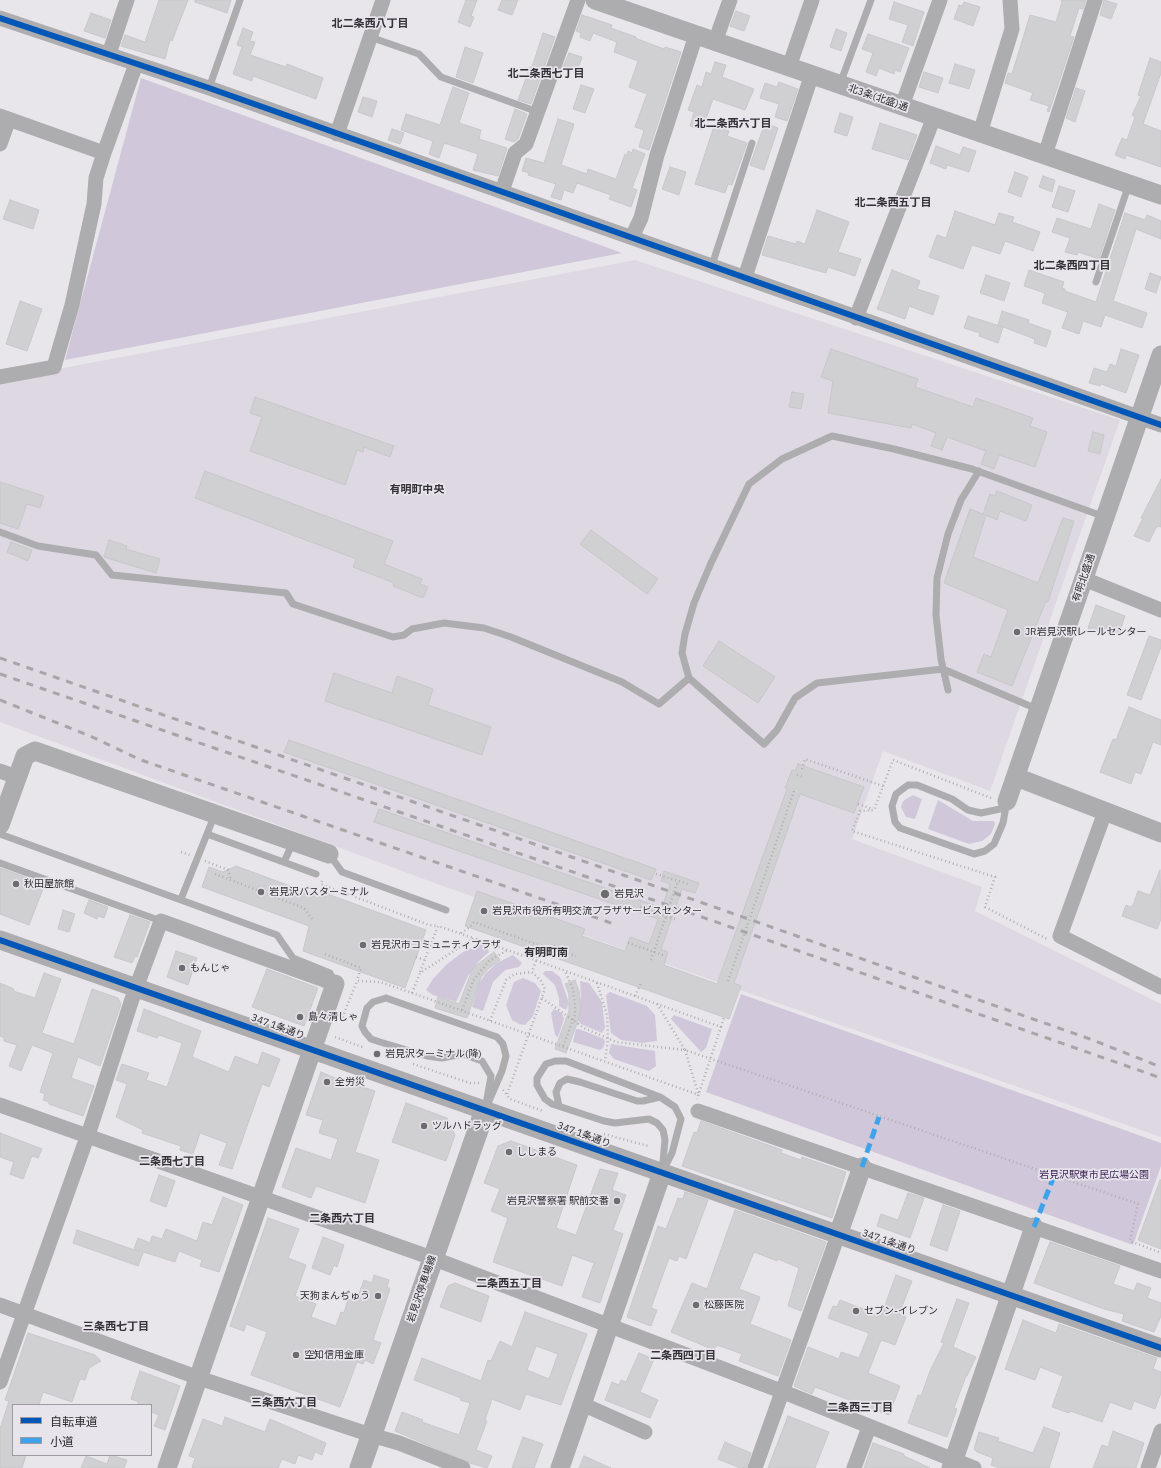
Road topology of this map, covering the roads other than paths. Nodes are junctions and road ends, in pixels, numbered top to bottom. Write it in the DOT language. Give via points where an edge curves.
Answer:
graph roads {
  1 [pos="127,0"];
  2 [pos="240,0"];
  3 [pos="383,0"];
  4 [pos="578,0"];
  5 [pos="595,0"];
  6 [pos="730,0"];
  7 [pos="812,0"];
  8 [pos="871,0"];
  9 [pos="940,0"];
  10 [pos="1010,0"];
  11 [pos="1095,0"];
  12 [pos="623,4"];
  13 [pos="0,18"];
  14 [pos="696,35"];
  15 [pos="370,37"];
  16 [pos="715,42"];
  17 [pos="109,54"];
  18 [pos="136,64"];
  19 [pos="789,67"];
  20 [pos="812,74"];
  21 [pos="840,84"];
  22 [pos="209,88"];
  23 [pos="902,106"];
  24 [pos="538,112"];
  25 [pos="934,117"];
  26 [pos="4,118"];
  27 [pos="980,133"];
  28 [pos="337,134"];
  29 [pos="752,143"];
  30 [pos="0,144"];
  31 [pos="104,153"];
  32 [pos="1044,155"];
  33 [pos="1129,184"];
  34 [pos="502,191"];
  35 [pos="1161,195"];
  36 [pos="632,237"];
  37 [pos="712,265"];
  38 [pos="745,277"];
  39 [pos="1096,282"];
  40 [pos="856,318"];
  41 [pos="1161,355"];
  42 [pos="0,377"];
  43 [pos="1140,417"];
  44 [pos="1161,425"];
  45 [pos="979,471"];
  46 [pos="1105,517"];
  47 [pos="0,532"];
  48 [pos="1084,578"];
  49 [pos="1161,610"];
  50 [pos="943,670"];
  51 [pos="689,678"];
  52 [pos="948,690"];
  53 [pos="1039,710"];
  54 [pos="8,774"];
  55 [pos="1016,777"];
  56 [pos="1007,801"];
  57 [pos="1105,812"];
  58 [pos="215,814"];
  59 [pos="0,825"];
  60 [pos="1161,832"];
  61 [pos="0,834"];
  62 [pos="207,834"];
  63 [pos="293,841"];
  64 [pos="329,854"];
  65 [pos="284,862"];
  66 [pos="0,863"];
  67 [pos="320,875"];
  68 [pos="181,899"];
  69 [pos="446,910"];
  70 [pos="160,921"];
  71 [pos="0,940"];
  72 [pos="335,984"];
  73 [pos="137,987"];
  74 [pos="1161,987"];
  75 [pos="312,1050"];
  76 [pos="492,1086"];
  77 [pos="660,1097"];
  78 [pos="0,1105"];
  79 [pos="559,1106"];
  80 [pos="697,1106"];
  81 [pos="485,1110"];
  82 [pos="87,1136"];
  83 [pos="862,1167"];
  84 [pos="662,1173"];
  85 [pos="261,1198"];
  86 [pos="1034,1227"];
  87 [pos="838,1235"];
  88 [pos="432,1258"];
  89 [pos="1161,1271"];
  90 [pos="1012,1296"];
  91 [pos="0,1305"];
  92 [pos="23,1314"];
  93 [pos="608,1326"];
  94 [pos="1161,1348"];
  95 [pos="199,1378"];
  96 [pos="0,1382"];
  97 [pos="781,1391"];
  98 [pos="582,1404"];
  99 [pos="869,1426"];
  100 [pos="1161,1431"];
  101 [pos="645,1432"];
  102 [pos="372,1436"];
  103 [pos="953,1464"];
  104 [pos="167,1468"];
  105 [pos="360,1468"];
  106 [pos="462,1468"];
  107 [pos="560,1468"];
  108 [pos="755,1468"];
  109 [pos="854,1468"];
  110 [pos="974,1468"];
  111 [pos="1148,1468"];
  1 -- 17 [label="street"];
  2 -- 22 [label="lane"];
  3 -- 15 [label="street"];
  4 -- 24 [label="street"];
  5 -- 12 [label="street, 北3条(北盛)通"];
  6 -- 16 [label="street"];
  7 -- 19 [label="street"];
  8 -- 21 [label="lane"];
  9 -- 23 [label="street"];
  10 -- 27 [label="street" via="1012,29"];
  11 -- 32 [label="street"];
  12 -- 14 [label="street, 北3条(北盛)通"];
  13 -- 17 [label="street"];
  14 -- 16 [label="street, 北3条(北盛)通"];
  14 -- 36 [label="street" via="657,155 641,218"];
  15 -- 24 [label="lane" via="419,54 441,77"];
  15 -- 28 [label="street"];
  16 -- 19 [label="street, 北3条(北盛)通"];
  17 -- 18 [label="street"];
  18 -- 22 [label="street"];
  18 -- 31 [label="street"];
  19 -- 20 [label="street, 北3条(北盛)通"];
  20 -- 21 [label="street, 北3条(北盛)通"];
  20 -- 38 [label="street"];
  21 -- 23 [label="street, 北3条(北盛)通"];
  22 -- 28 [label="street"];
  23 -- 25 [label="street, 北3条(北盛)通"];
  24 -- 34 [label="street" via="526,144 515,154"];
  25 -- 27 [label="street, 北3条(北盛)通"];
  25 -- 40 [label="street"];
  26 -- 30 [label="street"];
  26 -- 31 [label="street"];
  27 -- 32 [label="street, 北3条(北盛)通"];
  28 -- 34 [label="street"];
  29 -- 37 [label="lane"];
  31 -- 42 [label="street" via="96,178 94,204 74,298 54,367"];
  32 -- 33 [label="street, 北3条(北盛)通"];
  33 -- 35 [label="street, 北3条(北盛)通"];
  33 -- 39 [label="lane"];
  34 -- 36 [label="street"];
  36 -- 37 [label="street"];
  37 -- 38 [label="street"];
  38 -- 40 [label="street"];
  40 -- 43 [label="street"];
  41 -- 43 [label="street, 有明北盛通"];
  43 -- 44 [label="street"];
  43 -- 46 [label="street, 有明北盛通"];
  45 -- 46 [label="lane"];
  45 -- 50 [label="lane" via="961,500 948,534 937,578 936,615"];
  45 -- 51 [label="lane" via="832,436 782,459 749,484 711,562 694,603 685,634 682,653"];
  46 -- 48 [label="street, 有明北盛通"];
  47 -- 51 [label="lane" via="38,546 96,555 112,575 286,593 293,604 393,637 404,635 412,629 444,623 484,628 622,682 659,704"];
  48 -- 49 [label="street"];
  48 -- 53 [label="street, 有明北盛通"];
  50 -- 51 [label="lane" via="817,683 794,698 777,730 764,744"];
  50 -- 52 [label="lane"];
  50 -- 53 [label="lane"];
  53 -- 55 [label="street, 有明北盛通"];
  54 -- 58 [label="street" via="25,756 35,751"];
  54 -- 59 [label="street"];
  55 -- 56 [label="street, 有明北盛通"];
  55 -- 57 [label="street"];
  56 -- 56 [label="lane" via="1003,823 994,844 985,851 974,854 900,828 892,814 896,794 908,785 917,785 952,799 968,810 981,813 1000,809"];
  57 -- 60 [label="street"];
  57 -- 74 [label="street" via="1060,936"];
  58 -- 62 [label="lane"];
  58 -- 63 [label="street"];
  61 -- 68 [label="lane"];
  62 -- 65 [label="lane"];
  62 -- 68 [label="lane"];
  63 -- 64 [label="street"];
  63 -- 65 [label="lane"];
  64 -- 69 [label="lane" via="342,872"];
  65 -- 67 [label="lane"];
  66 -- 70 [label="lane"];
  68 -- 72 [label="lane" via="277,935 293,958 330,973"];
  70 -- 72 [label="street"];
  70 -- 73 [label="street"];
  71 -- 73 [label="street, 347 1条通り"];
  72 -- 75 [label="street"];
  73 -- 75 [label="street, 347 1条通り"];
  73 -- 82 [label="street"];
  75 -- 81 [label="street, 347 1条通り"];
  75 -- 85 [label="street"];
  76 -- 76 [label="lane" via="491,1076 482,1061 476,1057 463,1054 442,1058 427,1056 371,1039 362,1026 367,1008 373,1002 386,998 497,1036 503,1044 506,1056"];
  76 -- 81 [label="lane"];
  77 -- 79 [label="lane" via="637,1101 567,1079 560,1083 556,1092"];
  77 -- 79 [label="lane" via="566,1061 555,1061 546,1064 540,1071 537,1085 545,1099"];
  77 -- 84 [label="lane" via="676,1107 681,1119 672,1152"];
  78 -- 82 [label="street"];
  79 -- 84 [label="lane" via="604,1121 644,1119 657,1123 663,1130 665,1140"];
  80 -- 83 [label="street"];
  81 -- 84 [label="street, 347 1条通り"];
  81 -- 88 [label="main road, 岩見沢停車場線"];
  82 -- 85 [label="street"];
  82 -- 92 [label="street"];
  83 -- 86 [label="street"];
  83 -- 87 [label="street"];
  84 -- 87 [label="street, 347 1条通り"];
  84 -- 93 [label="street"];
  85 -- 88 [label="street"];
  85 -- 95 [label="street"];
  86 -- 89 [label="street"];
  86 -- 90 [label="street"];
  87 -- 90 [label="street, 347 1条通り"];
  87 -- 97 [label="street"];
  88 -- 93 [label="street"];
  88 -- 102 [label="main road, 岩見沢停車場線"];
  90 -- 94 [label="street, 347 1条通り"];
  90 -- 103 [label="street"];
  91 -- 92 [label="street"];
  92 -- 95 [label="street"];
  92 -- 96 [label="street"];
  93 -- 97 [label="street"];
  93 -- 98 [label="street"];
  95 -- 102 [label="street"];
  95 -- 104 [label="street"];
  97 -- 99 [label="street"];
  97 -- 108 [label="street"];
  98 -- 101 [label="street"];
  98 -- 107 [label="street"];
  99 -- 103 [label="street"];
  99 -- 109 [label="street"];
  100 -- 111 [label="street"];
  102 -- 105 [label="main road, 岩見沢停車場線"];
  102 -- 106 [label="street" via="399,1443"];
  103 -- 110 [label="street"];
}
